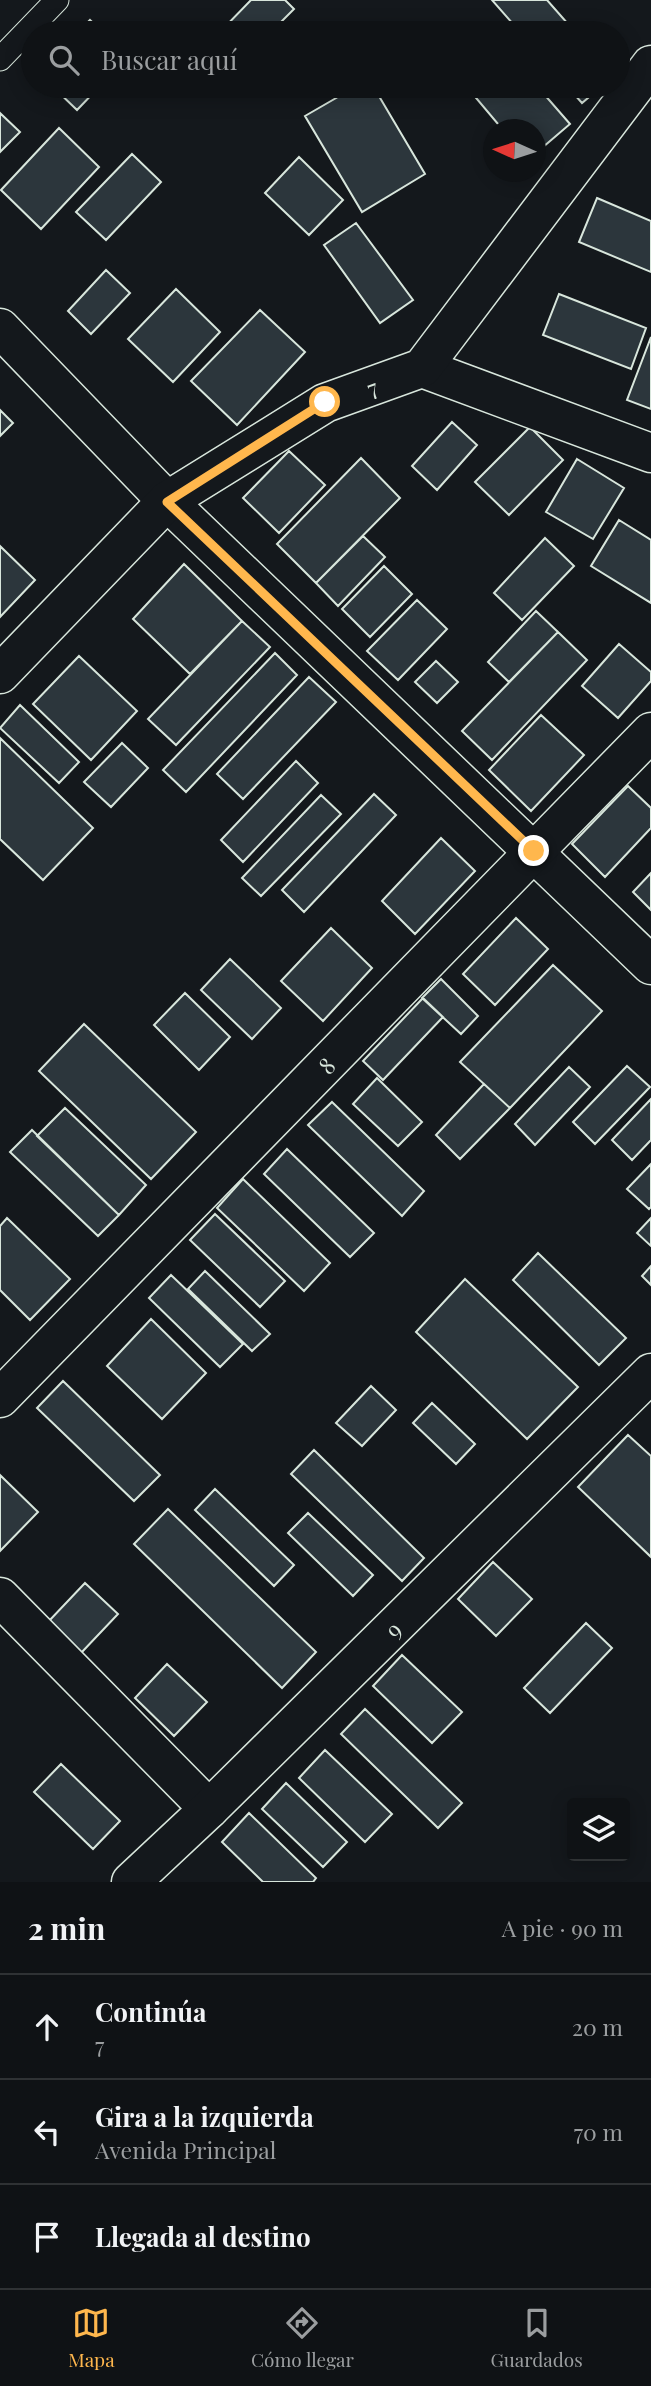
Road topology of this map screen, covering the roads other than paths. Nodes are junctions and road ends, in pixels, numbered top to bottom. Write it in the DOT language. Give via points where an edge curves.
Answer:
graph roads {
  1 [pos="57,0"];
  2 [pos="37,21"];
  3 [pos="21,37"];
  4 [pos="0,59"];
  5 [pos="651,65"];
  6 [pos="630,93"];
  7 [pos="626,98"];
  8 [pos="0,328"];
  9 [pos="422,368"];
  10 [pos="651,453"];
  11 [pos="167,502"];
  12 [pos="0,674"];
  13 [pos="651,732"];
  14 [pos="534,851"];
  15 [pos="651,965"];
  16 [pos="651,1373"];
  17 [pos="0,1398"];
  18 [pos="0,1597"];
  19 [pos="209,1809"];
  20 [pos="131,1882"];
  1 -- 2 [label="lane"];
  3 -- 4 [label="lane"];
  5 -- 6 [label="street"];
  7 -- 9 [label="street"];
  8 -- 11 [label="street"];
  9 -- 10 [label="street"];
  9 -- 11 [label="street, 7" via="325,402"];
  11 -- 12 [label="street, 7"];
  11 -- 14 [label="street"];
  13 -- 14 [label="street, 8"];
  14 -- 15 [label="street"];
  14 -- 17 [label="street, 8"];
  16 -- 19 [label="street, 9"];
  18 -- 19 [label="street"];
  19 -- 20 [label="street, 9"];
}
